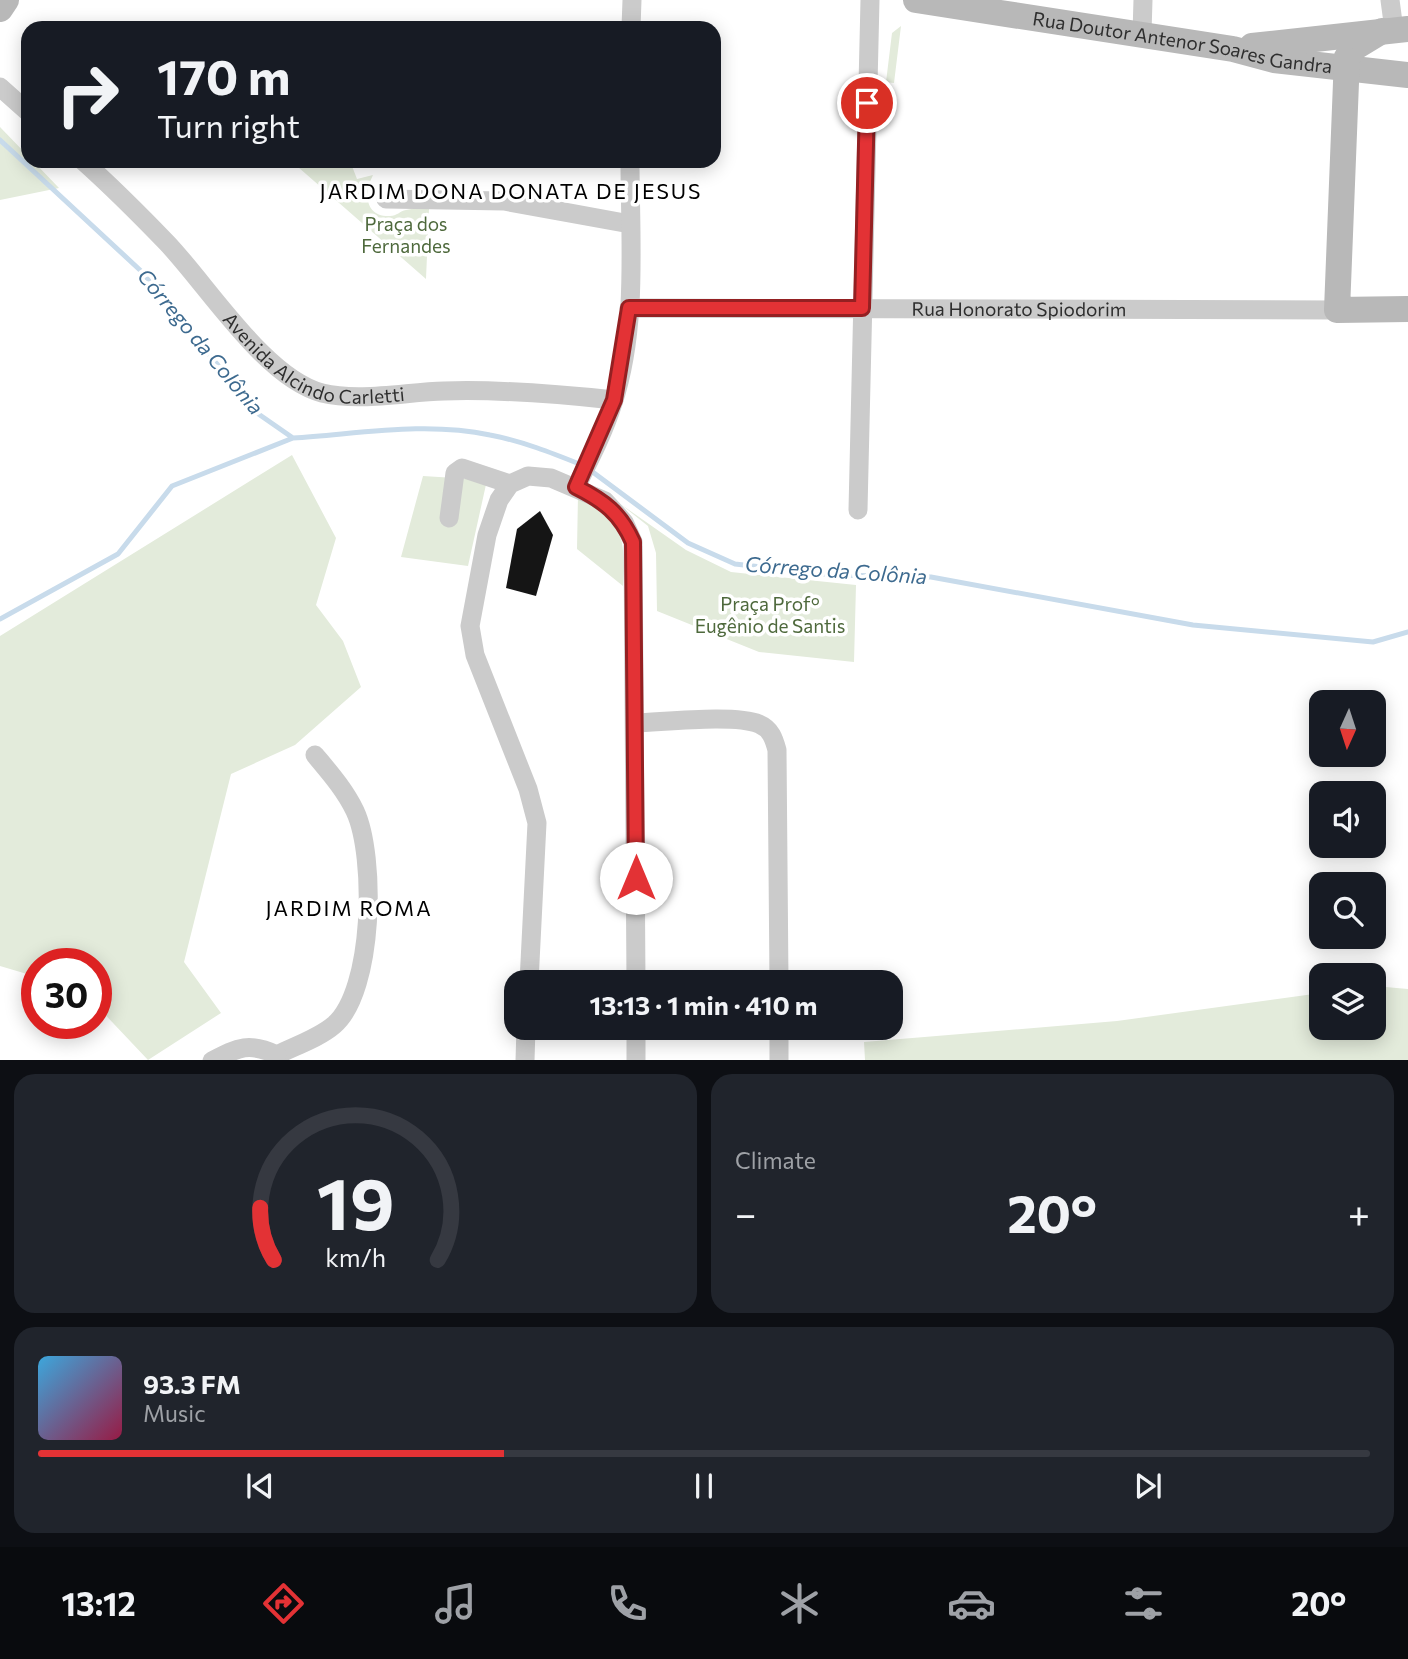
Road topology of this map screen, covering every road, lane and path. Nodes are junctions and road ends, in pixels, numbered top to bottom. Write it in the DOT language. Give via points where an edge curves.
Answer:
graph roads {
  1 [pos="6,0"];
  2 [pos="632,0"];
  3 [pos="870,0"];
  4 [pos="916,0"];
  5 [pos="1143,0"];
  6 [pos="1390,0"];
  7 [pos="1006,7"];
  8 [pos="0,9"];
  9 [pos="631,21"];
  10 [pos="1395,30"];
  11 [pos="1142,33"];
  12 [pos="1233,49"];
  13 [pos="1346,68"];
  14 [pos="1408,75"];
  15 [pos="0,87"];
  16 [pos="21,106"];
  17 [pos="90,168"];
  18 [pos="630,168"];
  19 [pos="386,199"];
  20 [pos="630,224"];
  21 [pos="629,308"];
  22 [pos="862,308"];
  23 [pos="1408,309"];
  24 [pos="1337,310"];
  25 [pos="614,400"];
  26 [pos="579,481"];
  27 [pos="510,484"];
  28 [pos="858,510"];
  29 [pos="449,518"];
  30 [pos="636,723"];
  31 [pos="315,755"];
  32 [pos="530,970"];
  33 [pos="636,970"];
  34 [pos="779,970"];
  35 [pos="526,1040"];
  36 [pos="636,1040"];
  37 [pos="779,1040"];
  38 [pos="278,1058"];
  39 [pos="212,1060"];
  40 [pos="525,1060"];
  41 [pos="636,1060"];
  42 [pos="779,1060"];
  1 -- 8 [label="main road"];
  2 -- 9 [label="street"];
  3 -- 22 [label="street"];
  4 -- 7 [label="main road, Rua Doutor Antenor Soares Gandra"];
  5 -- 11 [label="street"];
  6 -- 10 [label="street"];
  7 -- 11 [label="main road, Rua Doutor Antenor Soares Gandra"];
  10 -- 12 [label="main road"];
  10 -- 13 [label="main road" via="1354,48"];
  11 -- 12 [label="main road, Rua Doutor Antenor Soares Gandra"];
  12 -- 13 [label="main road, Rua Doutor Antenor Soares Gandra" via="1274,60"];
  13 -- 14 [label="main road, Rua Doutor Antenor Soares Gandra"];
  13 -- 24 [label="main road"];
  15 -- 16 [label="street"];
  17 -- 25 [label="street, Avenida Alcindo Carletti" via="168,244 275,367 301,385 323,393 351,395 457,390"];
  18 -- 20 [label="street"];
  19 -- 20 [label="street" via="504,201"];
  20 -- 21 [label="street"];
  21 -- 22 [label="street, Rua Honorato Spiodorim"];
  21 -- 25 [label="street"];
  22 -- 24 [label="street, Rua Honorato Spiodorim"];
  22 -- 28 [label="street"];
  23 -- 24 [label="main road, Rua Honorato Spiodorim"];
  25 -- 26 [label="street"];
  26 -- 27 [label="street" via="528,476"];
  26 -- 30 [label="street" via="624,522 633,542"];
  27 -- 29 [label="street" via="461,468 455,473"];
  27 -- 32 [label="street" via="487,535 470,626 475,655 537,823"];
  30 -- 33 [label="street"];
  30 -- 34 [label="street" via="747,721 768,729 777,750"];
  31 -- 38 [label="street" via="356,813 366,851 362,976 353,1001 334,1026"];
  35 -- 40 [label="street"];
  36 -- 41 [label="street"];
  37 -- 42 [label="street"];
  38 -- 39 [label="street" via="257,1046 236,1048"];
}
